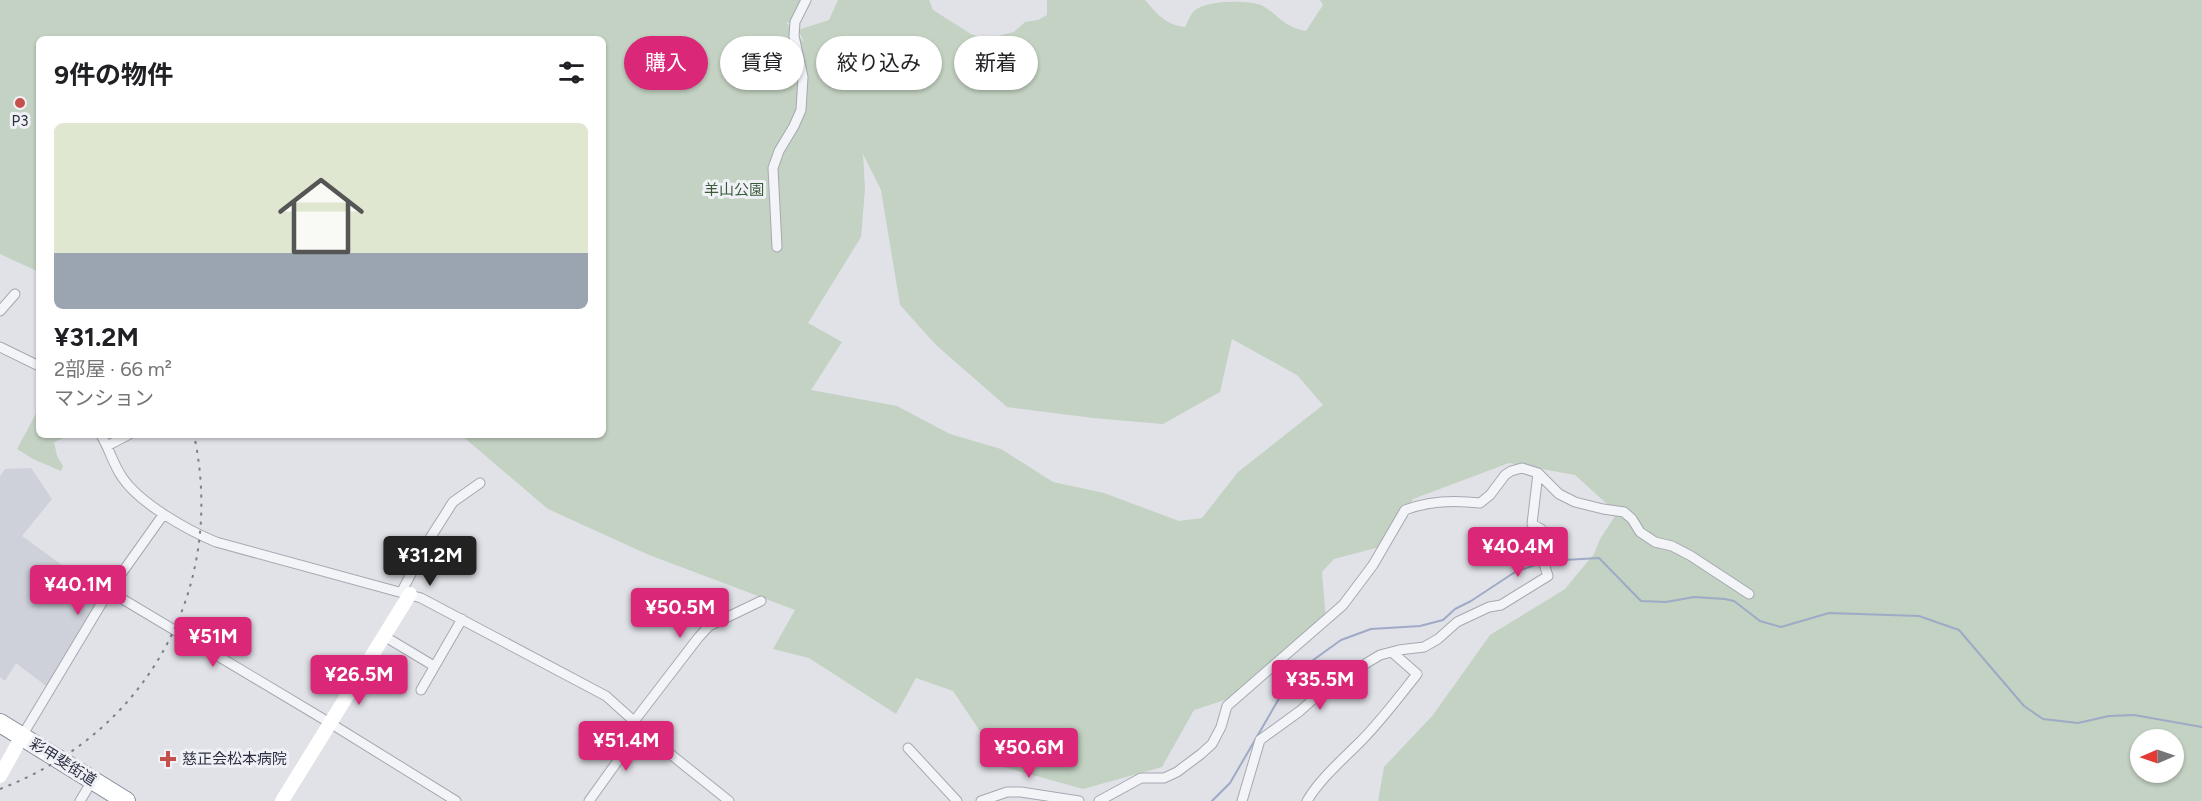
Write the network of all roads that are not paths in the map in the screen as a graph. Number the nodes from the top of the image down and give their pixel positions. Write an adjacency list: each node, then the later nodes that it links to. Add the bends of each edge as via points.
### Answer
1 (806, 0): 2 (street, via 795,22 794,36 804,77 801,110 773,168)
2 (777, 247)
3 (15, 294): 4 (street)
4 (0, 311)
5 (0, 347): 6 (street)
6 (36, 365)
7 (103, 438): 9 (street)
8 (122, 438): 9 (street)
9 (107, 446): 12 (street, via 127,484)
10 (1538, 473): 15 (street, via 1559,494 1575,502 1624,512 1640,532 1655,542 1691,556); 19 (street, via 1532,524 1541,529 1536,540 1548,576 1501,605 1457,622 1424,647); 38 (street, via 1522,468 1511,471 1480,503 1418,505 1405,510 1343,605 1227,706 1212,744 1177,772 1164,778 1141,778)
11 (480, 483): 14 (street, via 453,502 427,543)
12 (163, 515): 13 (street); 14 (street, via 216,542)
13 (110, 591): 23 (street); 25 (street)
14 (406, 593): 17 (street); 18 (street)
15 (1749, 594)
16 (761, 601): 24 (street, via 709,626)
17 (462, 619): 20 (street); 24 (street, via 606,696)
18 (384, 636): 20 (street); 23 (street)
19 (1393, 653): 39 (street, via 1380,655 1327,687 1260,740); 40 (street, via 1417,674)
20 (434, 666): 21 (street)
21 (421, 690)
22 (0, 723): 25 (highway, 彩甲斐街道)
23 (330, 723): 31 (street); 32 (street)
24 (638, 723): 33 (street); 34 (street)
25 (22, 736): 27 (street); 28 (highway, 彩甲斐街道)
26 (908, 748): 35 (street)
27 (0, 776)
28 (92, 781): 29 (street); 30 (highway, 彩甲斐街道)
29 (80, 801)
30 (126, 801)
31 (282, 801)
32 (456, 801)
33 (589, 801)
34 (729, 801)
35 (957, 801)
36 (981, 801): 37 (street, via 1007,792 1021,792)
37 (1079, 801)
38 (1100, 801)
39 (1242, 801)
40 (1306, 801)

